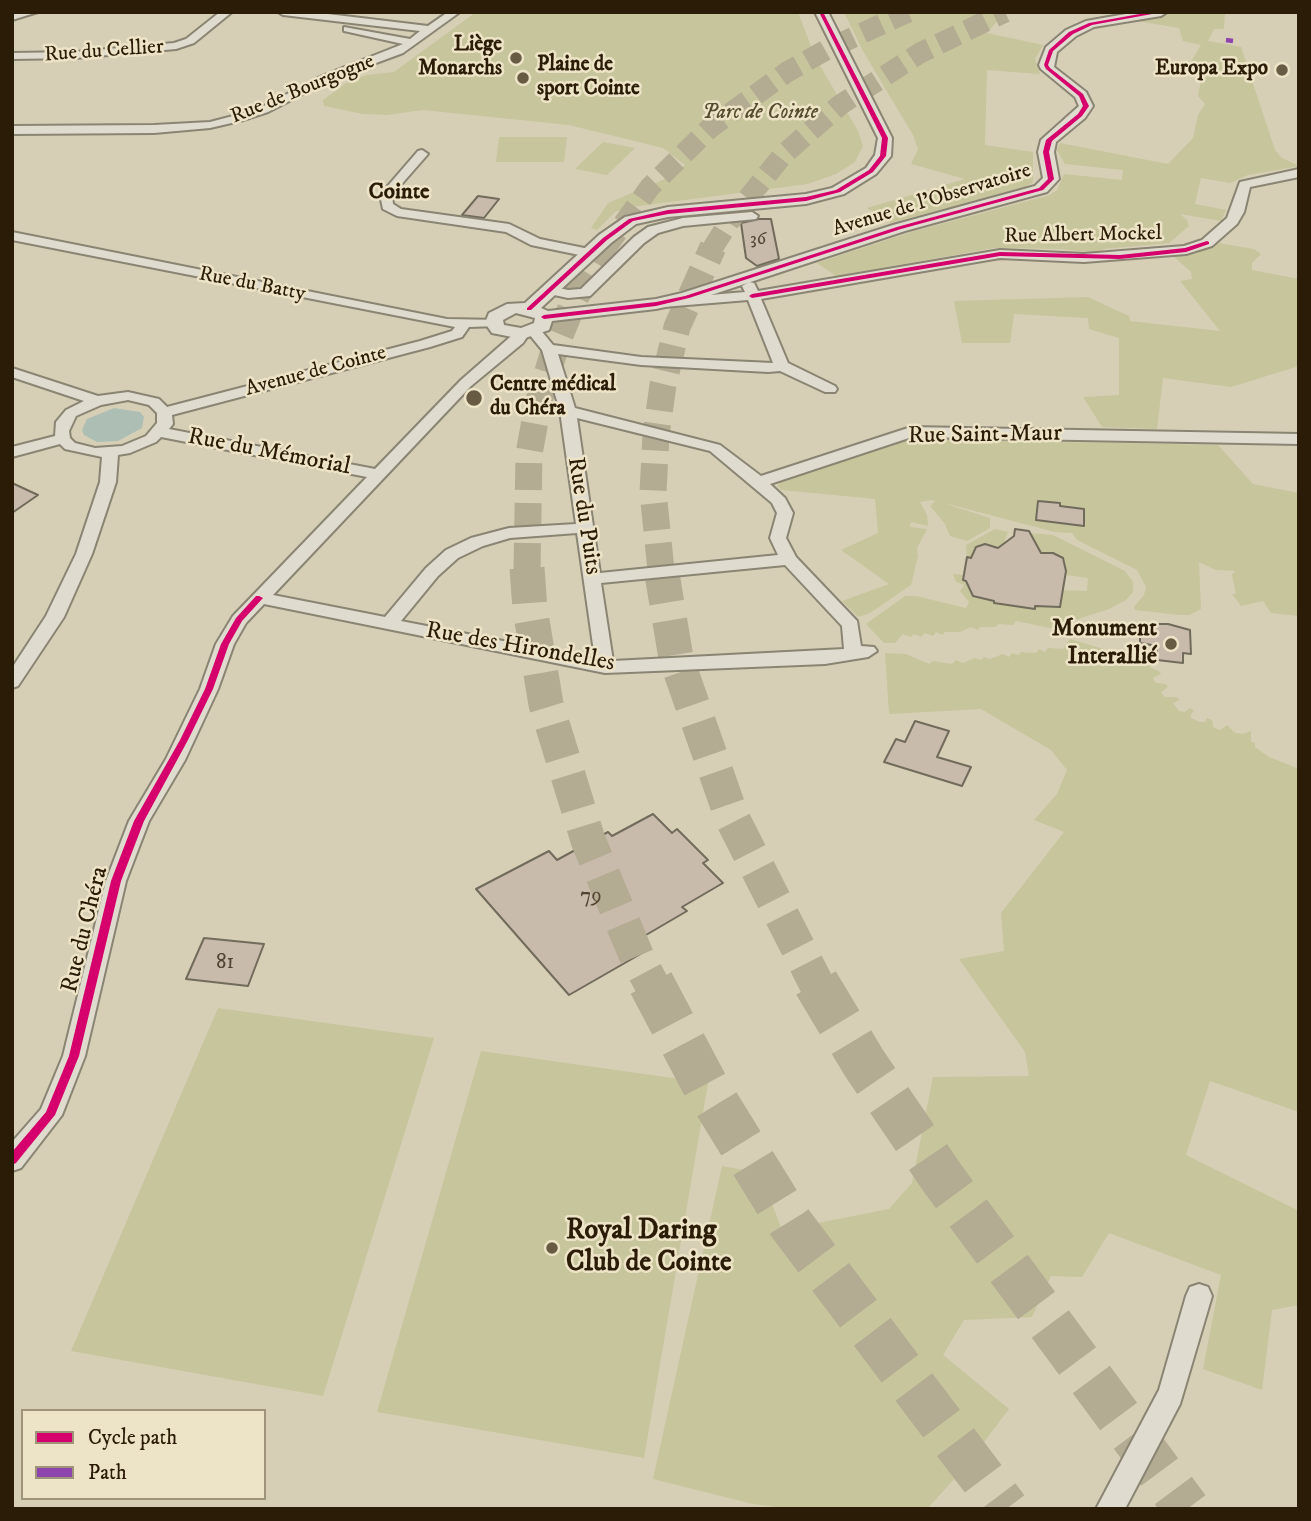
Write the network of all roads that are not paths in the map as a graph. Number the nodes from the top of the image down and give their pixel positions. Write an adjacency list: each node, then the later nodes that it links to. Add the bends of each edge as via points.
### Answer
1 (33, 12): 8 (street)
2 (227, 12): 11 (street, Rue du Cellier, via 190,41 176,46)
3 (283, 12): 7 (street)
4 (455, 12): 9 (street, Rue de Bourgogne)
5 (821, 12): 16 (street, via 885,138 879,163 863,178 816,197)
6 (1161, 12): 19 (street, Avenue de l'Observatoire, via 1091,24 1051,50 1048,69 1081,95 1086,106 1049,140 1046,152 1051,179 1041,189 899,228)
7 (301, 14): 9 (street); 10 (street, via 309,21)
8 (12, 17)
9 (428, 29): 10 (street, Rue de Bourgogne)
10 (410, 42): 12 (street, Rue de Bourgogne, via 392,55 326,78 264,110 210,125)
11 (12, 56)
12 (13, 129)
13 (422, 154): 18 (street, via 386,195 387,206 397,212 509,228 536,242)
14 (1299, 173): 21 (street, Rue Albert Mockel, via 1244,185 1238,212 1231,221 1206,243 1186,250 1084,258 1000,254)
15 (752, 216): 16 (street)
16 (679, 217): 18 (street, via 642,216 625,223); 20 (street, via 639,240 585,293)
17 (12, 236): 25 (street, Rue du Batty)
18 (589, 253): 20 (street)
19 (747, 278): 21 (street); 22 (street, Avenue de l'Observatoire)
20 (550, 290): 24 (street)
21 (752, 296): 22 (street, Rue Albert Mockel); 27 (street)
22 (656, 304): 24 (street, Avenue de l'Observatoire)
23 (494, 323): 24 (street, via 505,332); 24 (street, Avenue de l'Observatoire, via 506,310); 25 (street, Rue du Batty)
24 (532, 323): 26 (street, Rue du Puits); 38 (street, Rue du Chéra)
25 (463, 325): 31 (street, Avenue de Cointe, via 457,334 425,344)
26 (549, 349): 27 (street, via 641,361); 32 (street, Rue du Puits)
27 (782, 366): 29 (street)
28 (12, 372): 30 (street)
29 (830, 389)
30 (97, 401): 31 (street, via 142,398); 34 (street, via 71,413 61,431)
31 (164, 411): 33 (street)
32 (568, 411): 39 (street, via 715,448); 40 (street, Rue du Puits)
33 (160, 432): 37 (street, via 139,445); 38 (street, Rue du Mémorial)
34 (63, 439): 36 (street); 37 (street, via 82,451)
35 (1299, 439): 39 (street, Rue Saint-Maur, via 911,432)
36 (12, 452)
37 (110, 453): 47 (street, via 108,482 84,554 55,617)
38 (378, 474): 43 (street, Rue du Chéra)
39 (759, 482): 41 (street, via 785,513 778,538)
40 (585, 528): 42 (street, Rue du Puits); 44 (street, via 509,533 465,548 432,572)
41 (789, 559): 42 (street); 45 (street, via 851,625)
42 (593, 579): 46 (street, Rue du Puits)
43 (259, 598): 44 (street, Rue des Hirondelles); 48 (street, Rue du Chéra, via 225,644 180,750 139,821 116,881 74,1056 50,1115)
44 (388, 624): 46 (street, Rue des Hirondelles)
45 (861, 652): 46 (street, Rue des Hirondelles, via 825,658)
46 (605, 667)
47 (12, 682)
48 (12, 1160)
49 (1199, 1296): 50 (street, via 1171,1395)
50 (1111, 1509)

